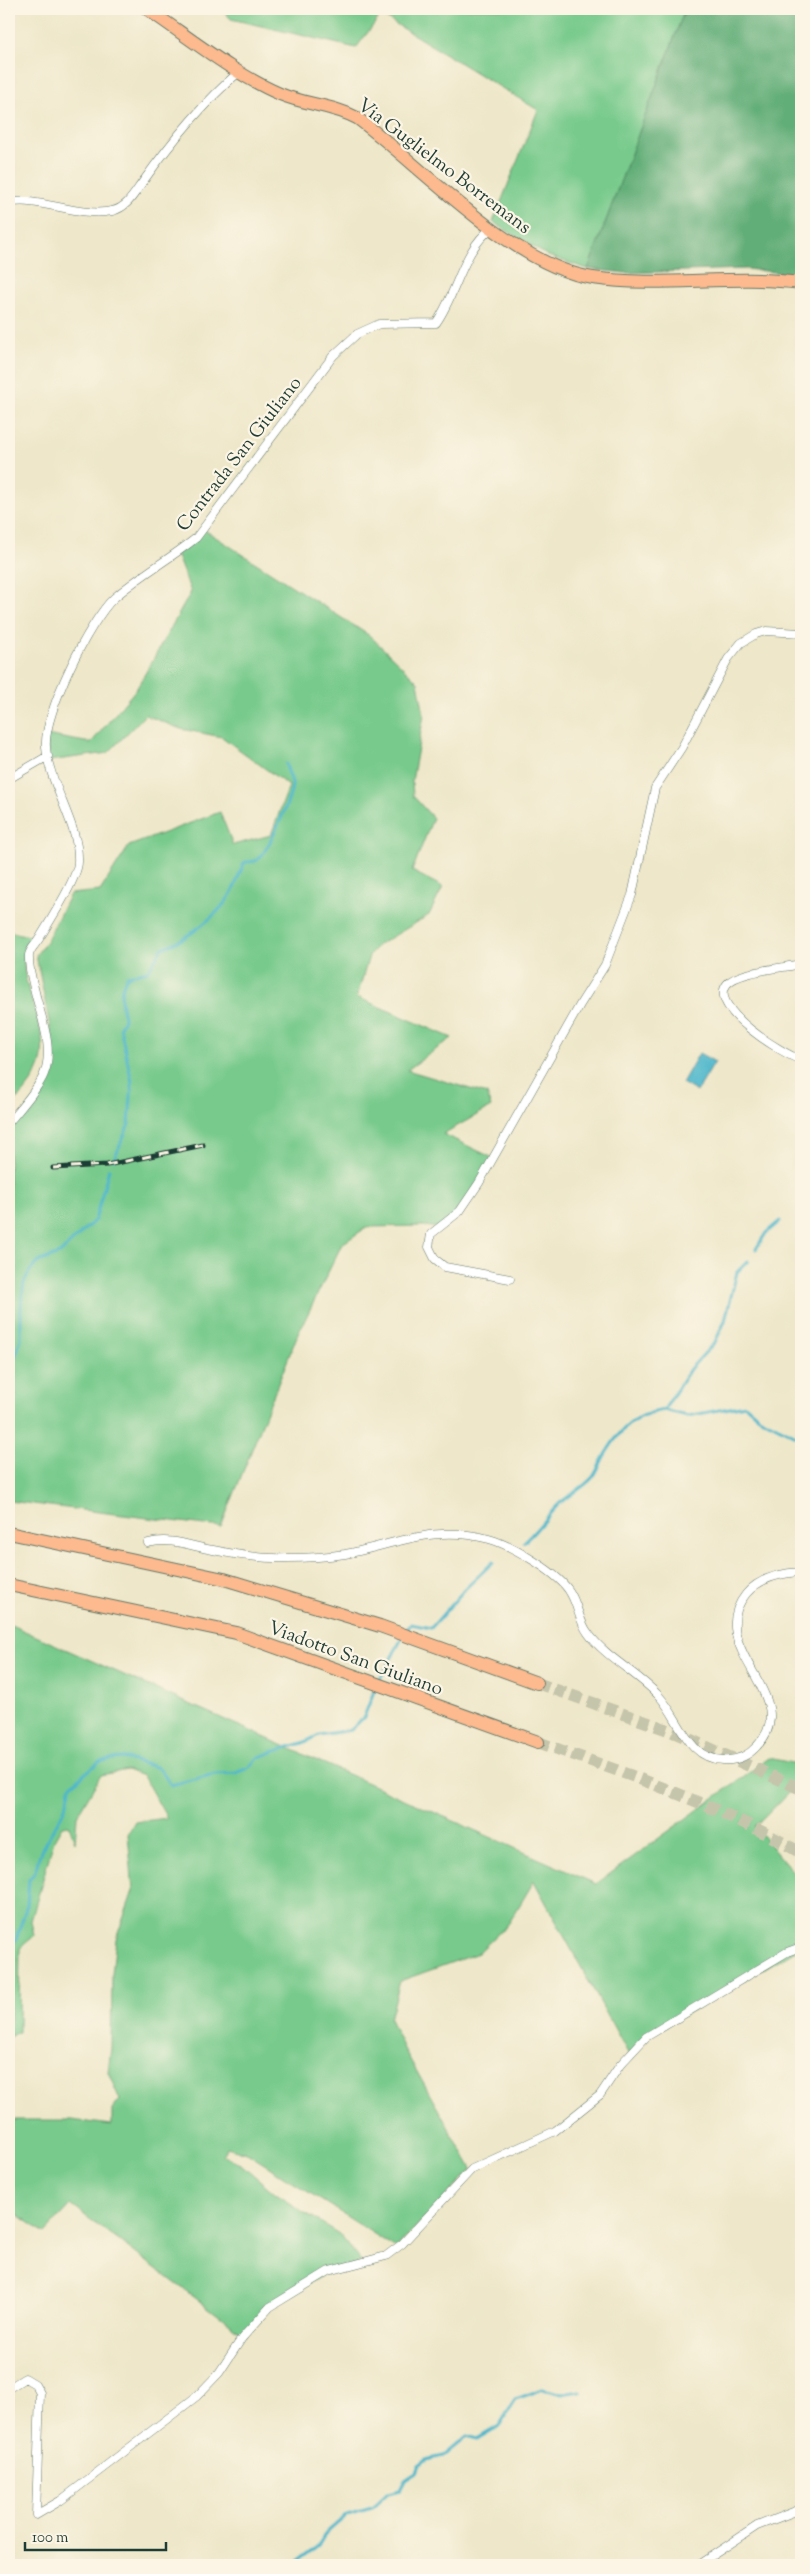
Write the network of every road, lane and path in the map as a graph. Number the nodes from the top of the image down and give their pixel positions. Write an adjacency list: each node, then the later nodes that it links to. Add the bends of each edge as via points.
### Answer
1 (147, 9): 2 (main road, Via Guglielmo Borremans)
2 (240, 71): 3 (street, via 213,95 166,149 127,204 113,211 90,212 63,210 21,200); 4 (main road, Via Guglielmo Borremans, via 282,95 335,108 357,118)
3 (9, 206)
4 (492, 228): 5 (main road, Via Guglielmo Borremans, via 560,268 592,277); 7 (street, Contrada San Giuliano, via 475,243 436,323 379,324 357,334 334,356 196,538 113,600 88,635 55,700 47,727)
5 (801, 283)
6 (801, 633): 12 (street, via 777,631 756,634 741,643 728,659 685,741 654,788 634,888 605,965 465,1204 456,1216 431,1234 428,1242 431,1254 445,1267)
7 (48, 756): 8 (street); 11 (street, via 56,790 76,838 78,864 67,890 29,953 46,1037 47,1058 44,1074)
8 (9, 776)
9 (801, 964): 10 (street, via 737,977 727,984 724,991 729,1008 758,1036)
10 (801, 1060)
11 (9, 1122)
12 (510, 1279)
13 (9, 1533): 17 (main road, Viadotto San Giuliano, via 224,1578 380,1626)
14 (148, 1543): 15 (street, via 166,1540 254,1557 285,1558 344,1554 430,1534 460,1533 492,1540 519,1552 567,1587 588,1633 660,1697 692,1746 704,1755 723,1760 738,1759 756,1748 767,1731 770,1717 764,1693 736,1638 734,1620 739,1604 749,1590 762,1581 781,1574)
15 (801, 1572)
16 (9, 1584): 18 (main road, Viadotto San Giuliano, via 236,1633)
17 (537, 1683)
18 (538, 1742)
19 (801, 1948): 20 (street, via 787,1952 646,2037 620,2065 600,2095 555,2131 472,2169 402,2244 386,2256 329,2272 270,2307 197,2396 36,2516 40,2393 35,2384 25,2378)
20 (9, 2388)
21 (801, 2508): 22 (street, via 757,2526)
22 (698, 2565)

